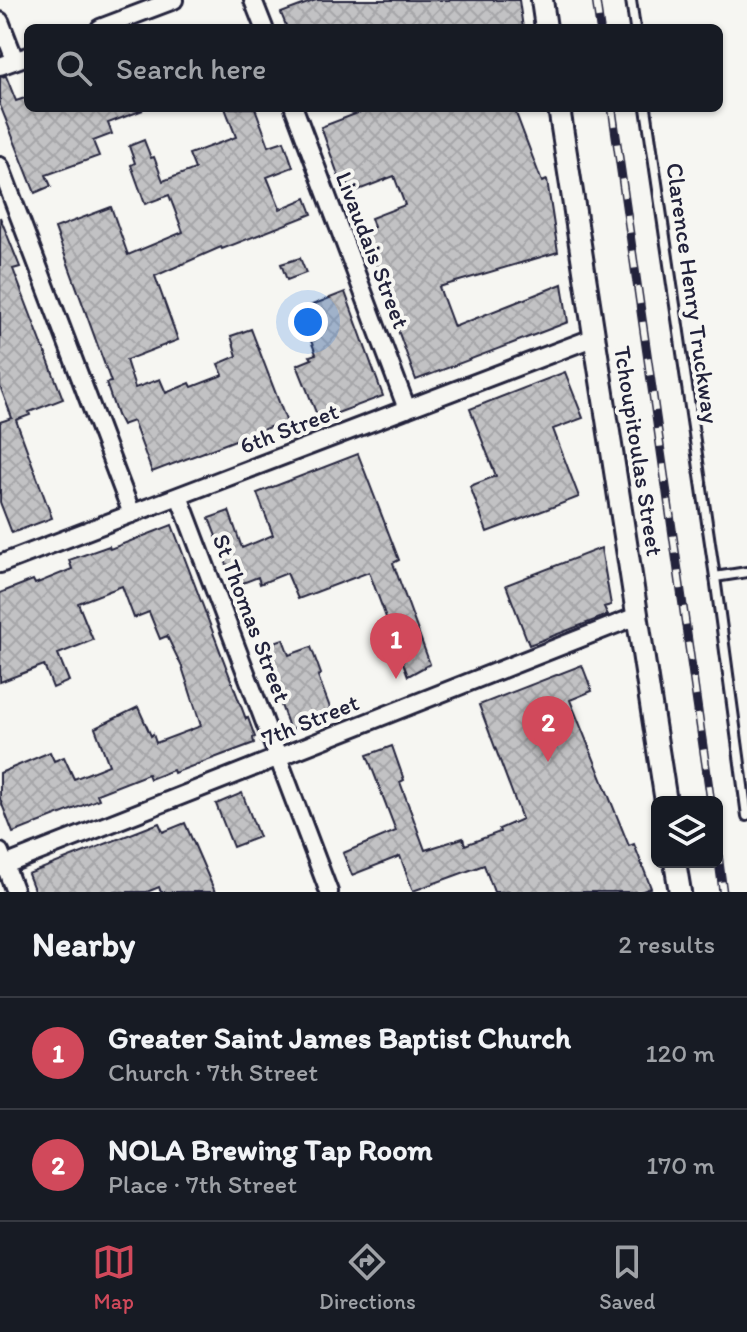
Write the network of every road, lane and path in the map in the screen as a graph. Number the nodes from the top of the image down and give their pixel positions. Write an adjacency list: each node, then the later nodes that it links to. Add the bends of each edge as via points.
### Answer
1 (174, 0): 6 (street)
2 (253, 0): 7 (street)
3 (542, 0): 8 (street)
4 (631, 0): 9 (lane)
5 (0, 21): 10 (street)
6 (111, 24)
7 (262, 24)
8 (545, 24)
9 (634, 24)
10 (14, 61)
11 (296, 112): 16 (street, Livaudais Street)
12 (560, 112): 15 (street, Tchoupitoulas Street)
13 (647, 112): 21 (lane, Clarence Henry Truckway)
14 (0, 166): 18 (street)
15 (595, 337): 16 (street, 6th Street); 22 (street, Tchoupitoulas Street)
16 (407, 409): 17 (street, 6th Street)
17 (179, 496): 18 (street, 6th Street); 23 (street, St Thomas Street)
18 (132, 514): 19 (street, 6th Street)
19 (0, 564)
20 (747, 572): 21 (lane)
21 (715, 577): 25 (lane, Clarence Henry Truckway)
22 (637, 616): 23 (street, 7th Street); 24 (street, Tchoupitoulas Street)
23 (280, 758): 26 (street, 7th Street); 29 (street, St Thomas Street)
24 (665, 796)
25 (747, 816)
26 (2, 862): 28 (street)
27 (676, 868): 30 (street)
28 (15, 892)
29 (329, 892)
30 (680, 892)

